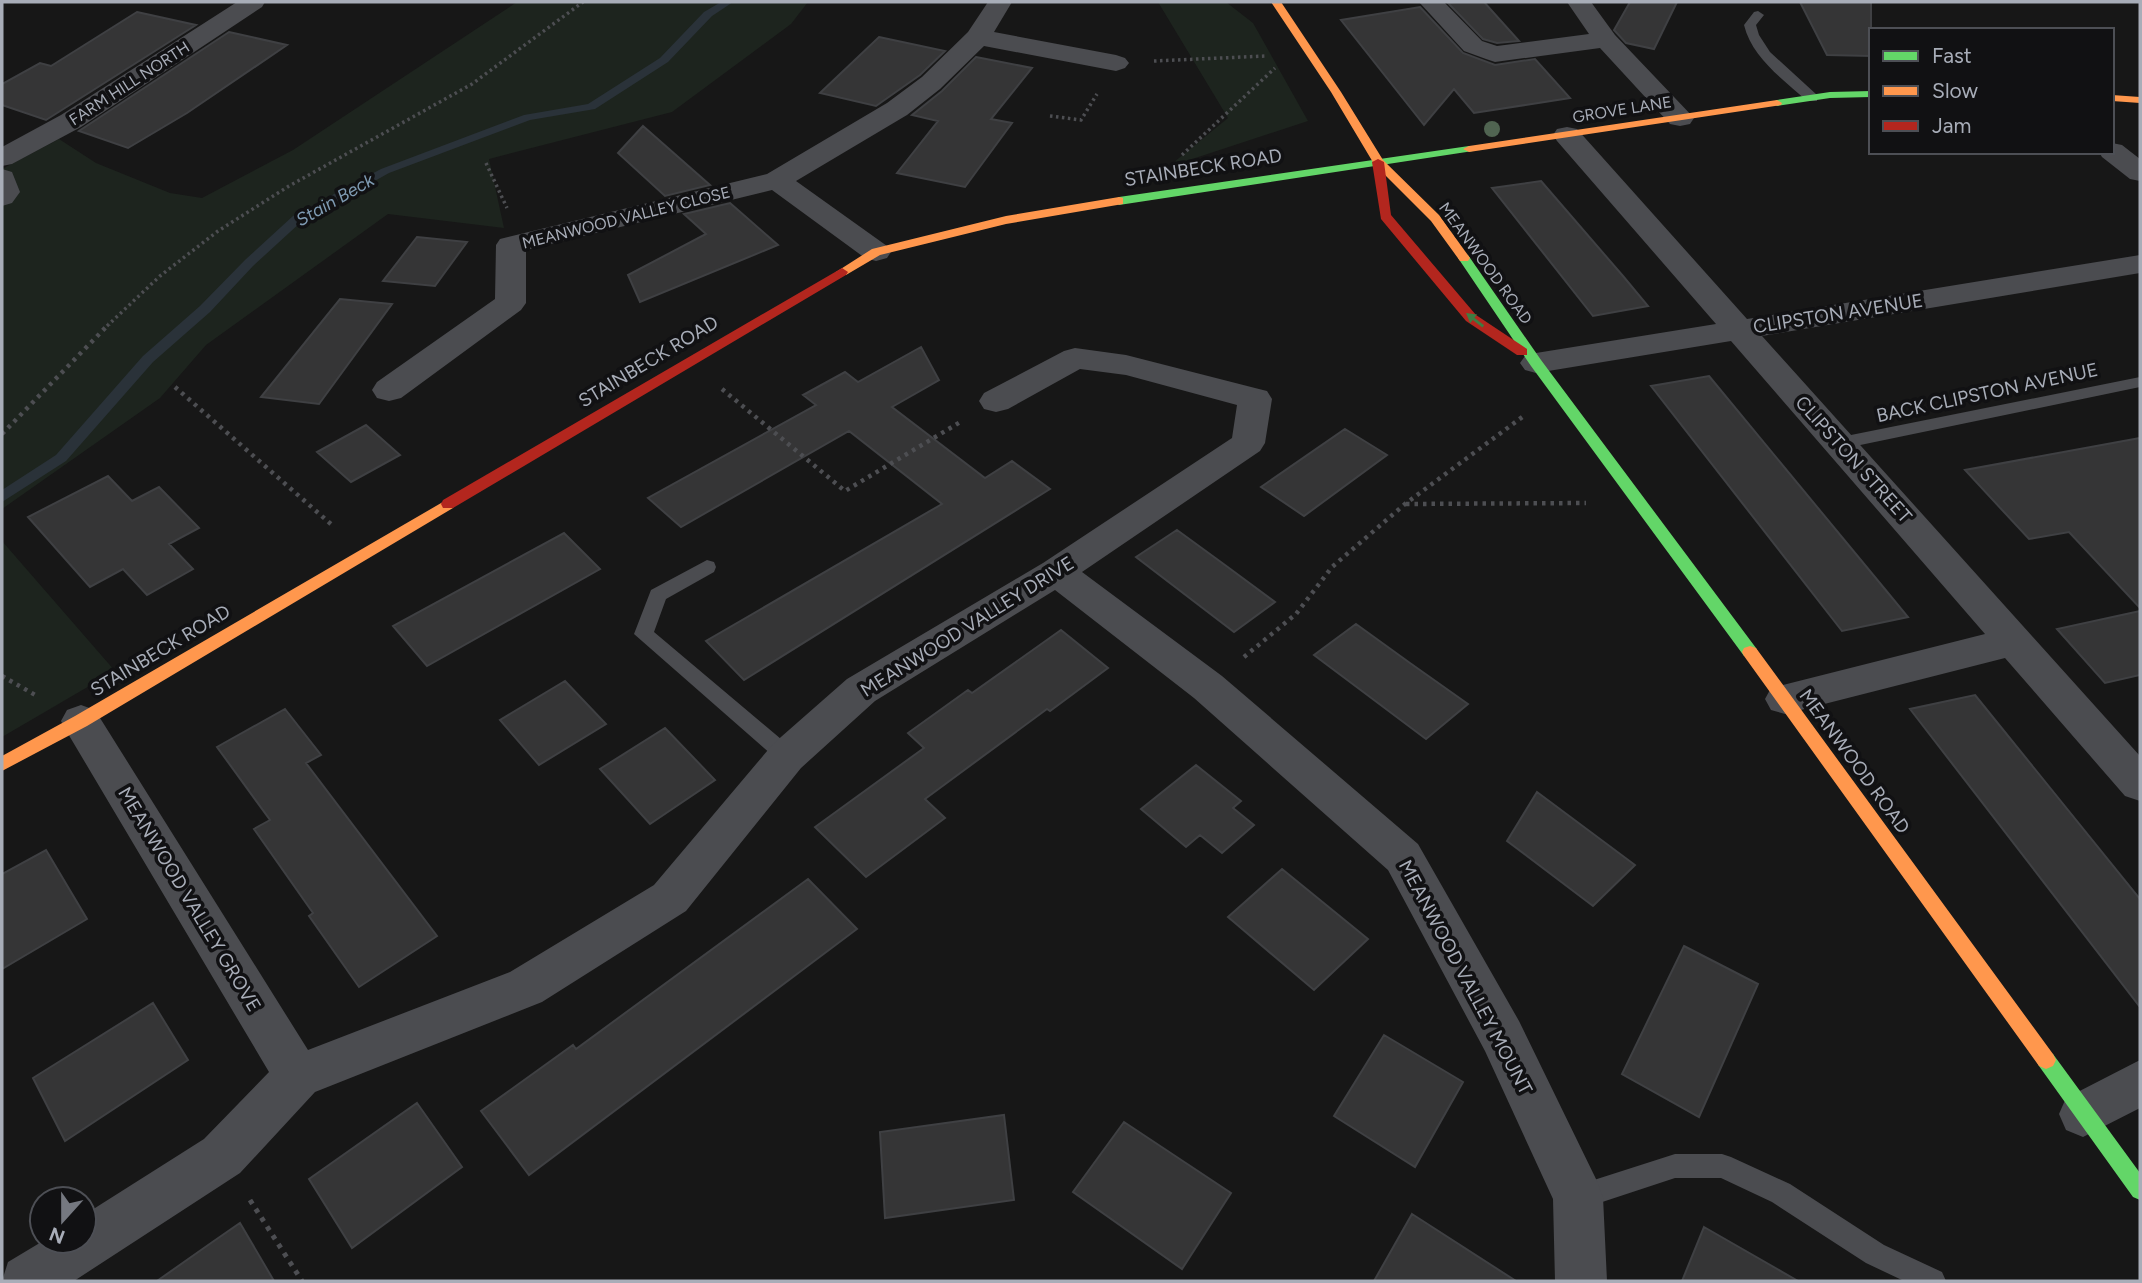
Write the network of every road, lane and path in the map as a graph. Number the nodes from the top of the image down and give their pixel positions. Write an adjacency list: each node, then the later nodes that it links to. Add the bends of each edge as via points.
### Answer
1 (253, 2): 22 (street, FARM HILL NORTH, via 71,121)
2 (583, 2): 40 (path, via 470,85 353,149 185,256 130,304)
3 (1000, 2): 8 (street, MEANWOOD VALLEY CLOSE)
4 (1276, 2): 23 (main road, MEANWOOD ROAD)
5 (1431, 2): 9 (street, via 1473,46 1495,54)
6 (1579, 2): 9 (street)
7 (1758, 15): 14 (lane, via 1750,25 1751,35)
8 (978, 37): 11 (street); 27 (street, MEANWOOD VALLEY CLOSE, via 897,109)
9 (1606, 40): 18 (street)
10 (1268, 55): 11 (path)
11 (1116, 63): 17 (path, via 1081,120)
12 (1276, 67): 21 (path)
13 (1869, 94): 14 (main road, GROVE LANE)
14 (1812, 98): 18 (main road, GROVE LANE)
15 (2114, 98): 16 (main road)
16 (2140, 100)
17 (1050, 116)
18 (1680, 118): 19 (main road, GROVE LANE)
19 (1567, 135): 23 (main road, GROVE LANE); 32 (street, CLIPSTON STREET)
20 (2114, 153): 25 (street)
21 (1181, 155)
22 (2, 158)
23 (1378, 162): 30 (main road, STAINBECK ROAD, via 1006,220); 34 (main road, MEANWOOD ROAD, via 1435,218); 34 (main road, MEANWOOD ROAD, one-way to 23, via 1471,318 1385,216)
24 (486, 163): 29 (path, via 515,226)
25 (2140, 173)
26 (2, 178): 28 (street, via 6,192)
27 (777, 180): 29 (street, MEANWOOD VALLEY CLOSE); 30 (street)
28 (2, 197)
29 (512, 245): 37 (street, MEANWOOD VALLEY CLOSE, via 510,303)
30 (877, 252): 33 (main road, STAINBECK ROAD)
31 (2140, 264): 32 (street, CLIPSTON AVENUE)
32 (1737, 330): 34 (street, CLIPSTON AVENUE); 41 (street, CLIPSTON STREET)
33 (689, 361): 39 (path, via 845,491); 44 (main road, STAINBECK ROAD)
34 (1534, 361): 38 (main road, MEANWOOD ROAD)
35 (2140, 382): 41 (lane, BACK CLIPSTON AVENUE)
36 (175, 387): 44 (path)
37 (389, 390)
38 (1557, 392): 42 (main road, MEANWOOD ROAD); 43 (path)
39 (996, 401): 46 (street, MEANWOOD VALLEY DRIVE, via 1075,358 1126,365 1255,399 1248,443)
40 (2, 434)
41 (1842, 443): 47 (street, CLIPSTON STREET)
42 (1639, 503): 43 (path); 49 (main road, MEANWOOD ROAD)
43 (1405, 504): 48 (path, via 1332,566 1296,614)
44 (364, 554): 50 (main road, STAINBECK ROAD)
45 (707, 567): 51 (lane, via 658,595 644,634)
46 (1056, 572): 48 (street, MEANWOOD VALLEY MOUNT); 51 (street, MEANWOOD VALLEY DRIVE, via 860,690)
47 (2013, 641): 49 (street); 53 (street, CLIPSTON STREET)
48 (1208, 687): 59 (street, MEANWOOD VALLEY MOUNT, via 1403,856 1502,1036)
49 (1785, 699): 56 (main road, MEANWOOD ROAD)
50 (81, 721): 52 (main road, STAINBECK ROAD); 54 (street, MEANWOOD VALLEY GROVE)
51 (787, 756): 54 (street, MEANWOOD VALLEY DRIVE, via 670,898 526,987)
52 (2, 764)
53 (2140, 784)
54 (298, 1076): 57 (street)
55 (2140, 1083): 56 (street)
56 (2083, 1114): 58 (main road, MEANWOOD ROAD)
57 (222, 1156): 60 (street); 61 (path)
58 (2140, 1190)
59 (1578, 1197): 62 (street, MEANWOOD VALLEY MOUNT); 63 (lane, via 1675,1166 1722,1166 1781,1193 1875,1254)
60 (27, 1281)
61 (302, 1281)
62 (1581, 1281)
63 (1933, 1281)

